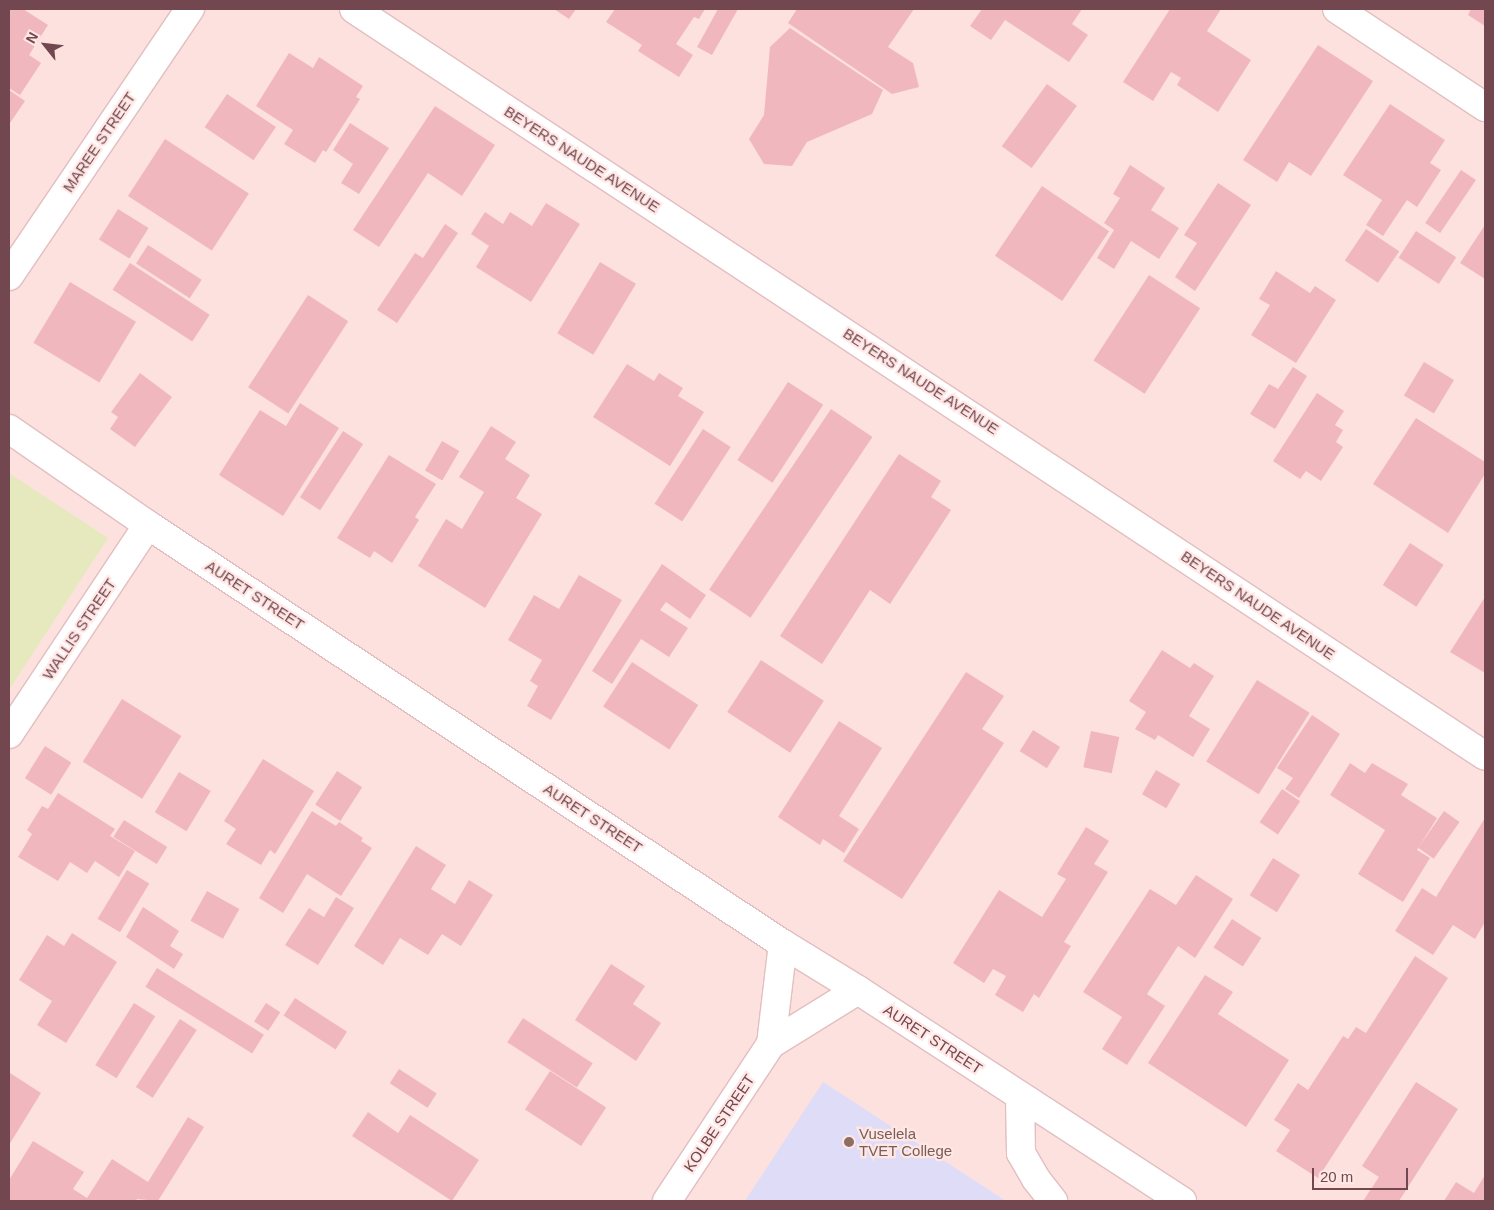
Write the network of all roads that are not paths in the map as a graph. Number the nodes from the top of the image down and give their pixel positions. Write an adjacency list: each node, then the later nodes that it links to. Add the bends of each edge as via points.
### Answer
1 (190, 9): 5 (street, MAREE STREET)
2 (354, 9): 9 (street, BEYERS NAUDE AVENUE)
3 (1337, 9): 4 (street)
4 (1485, 108)
5 (9, 276)
6 (9, 429): 7 (street, AURET STREET)
7 (148, 524): 8 (street, WALLIS STREET); 10 (street, AURET STREET)
8 (9, 734)
9 (1485, 756)
10 (783, 944): 11 (street, AURET STREET); 12 (street, KOLBE STREET)
11 (858, 990): 12 (street, KOLBE STREET); 13 (street, AURET STREET)
12 (771, 1044): 14 (street, KOLBE STREET)
13 (1020, 1096): 15 (street, via 1021,1153); 16 (street, AURET STREET)
14 (667, 1201)
15 (1053, 1201)
16 (1182, 1201)

